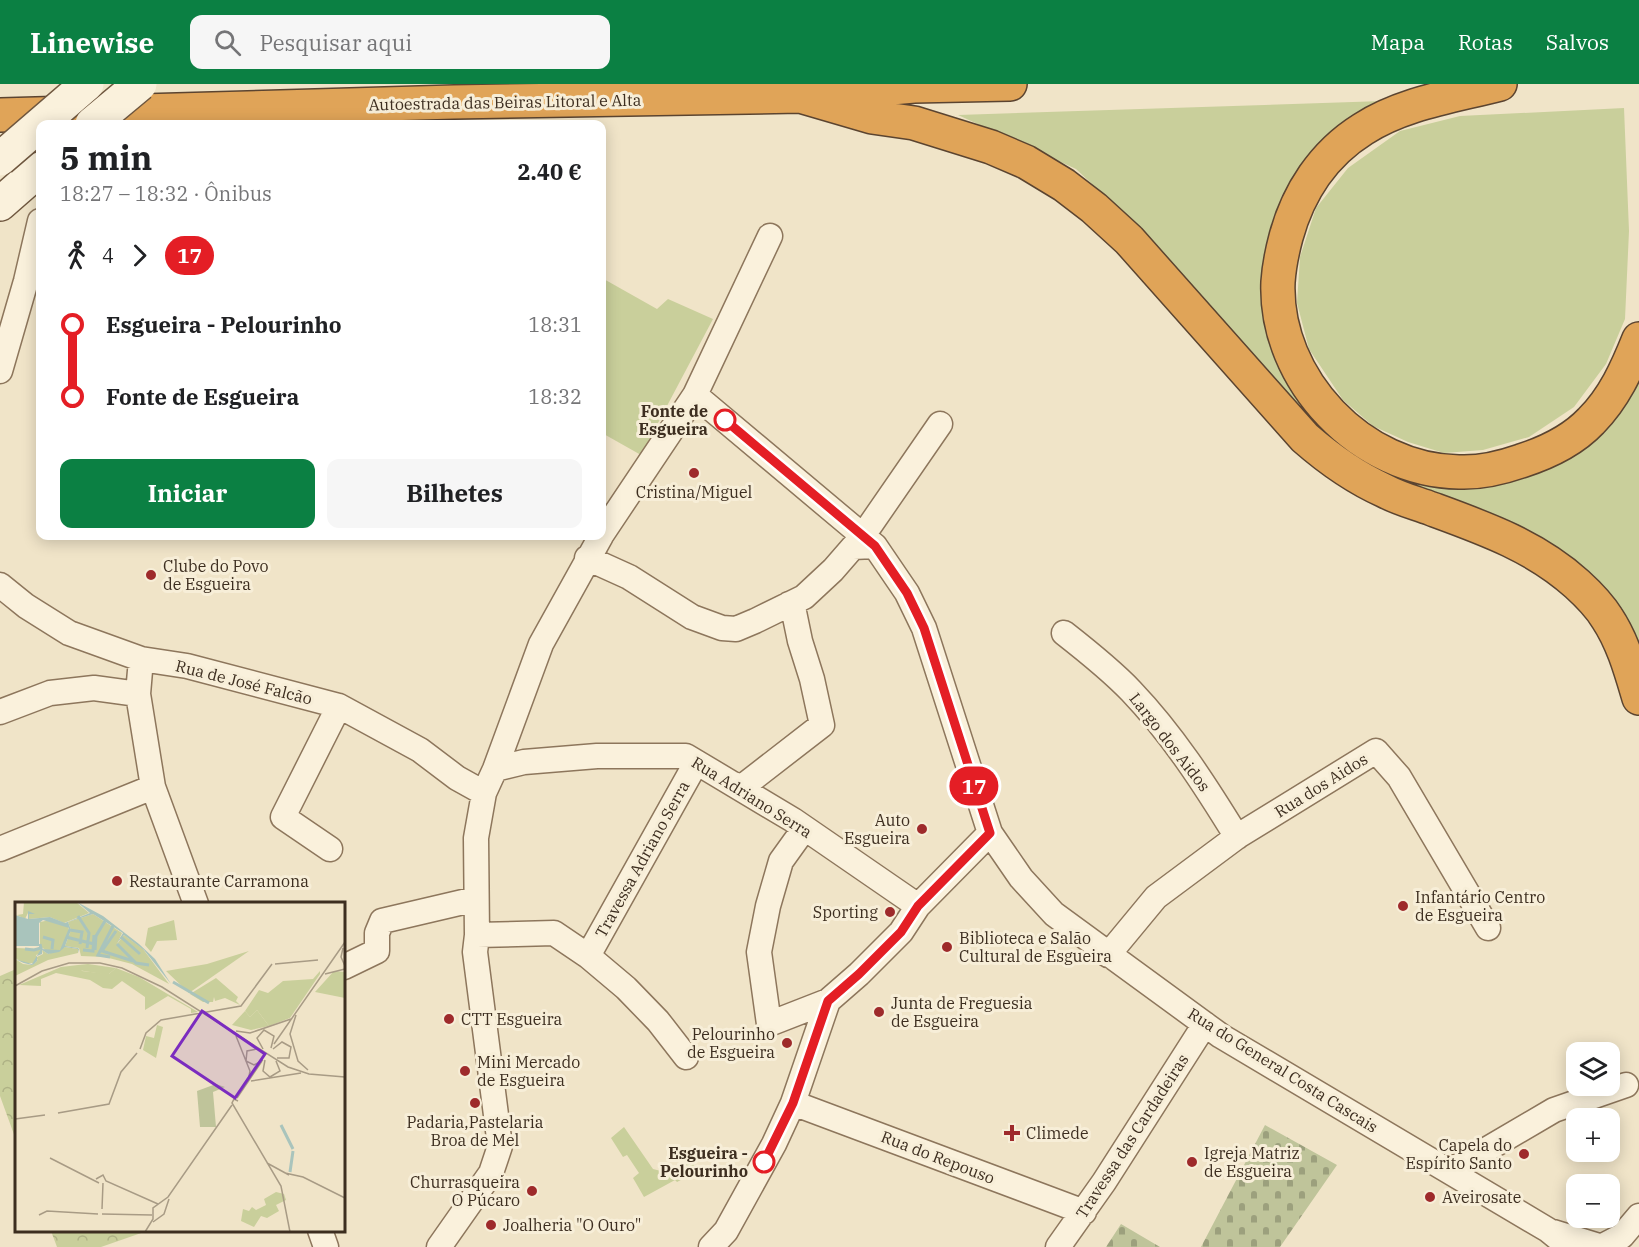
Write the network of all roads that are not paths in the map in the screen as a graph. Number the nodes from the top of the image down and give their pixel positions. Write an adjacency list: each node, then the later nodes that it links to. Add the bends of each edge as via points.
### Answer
1 (87, 84): 7 (main road, bridge)
2 (140, 84): 8 (main road, bridge)
3 (1010, 84): 5 (highway, Autoestrada das Beiras Litoral e Alta, via 915,86)
4 (1500, 84): 15 (highway, via 1389,115 1341,145 1306,187 1293,213 1278,283 1282,321 1298,366 1323,406 1342,426 1376,450 1430,470 1485,471 1533,458 1590,422 1626,371)
5 (800, 96): 6 (highway, Autoestrada das Beiras Litoral e Alta); 28 (highway, via 872,117 932,128 991,147 1026,162 1078,195 1158,271 1320,451 1385,492 1518,543 1569,576 1607,617 1625,654)
6 (0, 115)
7 (43, 120)
8 (97, 120)
9 (36, 126): 10 (main road, bridge)
10 (5, 151)
11 (36, 172): 12 (main road)
12 (0, 204)
13 (770, 236): 17 (street)
14 (36, 239): 16 (street)
15 (1639, 339)
16 (0, 371)
17 (695, 395): 19 (street); 21 (street, Rua do General Costa Cascais)
18 (940, 424): 21 (street)
19 (606, 528)
20 (598, 540): 22 (street)
21 (868, 541): 24 (street, via 853,547 804,597); 37 (street, Rua do General Costa Cascais, via 907,593 924,628)
22 (587, 558): 24 (street, via 629,577 692,617 722,628 736,629); 32 (street, via 541,644)
23 (0, 585): 26 (street, Rua de José Falcão, via 69,633)
24 (789, 604): 33 (street, via 822,725 742,787)
25 (1064, 633): 38 (street, Largo dos Aidos, via 1130,690 1164,729)
26 (141, 659): 27 (street); 29 (street, Rua de José Falcão, via 187,666)
27 (138, 694): 30 (street, via 94,688 50,693); 34 (street)
28 (1639, 698)
29 (339, 706): 35 (street, Rua de José Falcão, via 420,750); 40 (street, via 283,816)
30 (0, 712)
31 (696, 763): 32 (street, Rua Adriano Serra, via 686,756 597,756 524,762); 33 (street, Rua Adriano Serra); 47 (street, Travessa Adriano Serra)
32 (495, 770): 35 (street)
33 (733, 784): 36 (street, Rua Adriano Serra)
34 (153, 787): 39 (street); 42 (street)
35 (484, 793): 41 (street, via 476,838)
36 (804, 829): 43 (street, Rua Adriano Serra); 49 (street, via 781,861 765,917 759,952 769,1024)
37 (990, 833): 43 (street); 46 (street, Rua do General Costa Cascais, via 1021,878 1054,914)
38 (1237, 837): 44 (street, Rua dos Aidos, via 1376,751 1399,777); 46 (street, Rua dos Aidos, via 1156,897)
39 (0, 849)
40 (330, 849)
41 (476, 899): 45 (street); 48 (street, via 382,921 376,933 377,951)
42 (196, 902)
43 (918, 906): 49 (street, via 901,932)
44 (1488, 928)
45 (477, 936): 47 (street, via 554,933); 60 (street, via 475,952 500,1146 491,1173)
46 (1108, 955): 50 (street, Rua do General Costa Cascais)
47 (588, 956): 51 (street, via 658,1021)
48 (345, 967)
49 (828, 1001): 53 (street)
50 (1205, 1024): 54 (street, Rua do General Costa Cascais); 55 (street, Travessa das Cardadeiras)
51 (686, 1058)
52 (1626, 1085): 54 (street, via 1554,1110)
53 (793, 1103): 55 (street, Rua do Repouso); 61 (street, via 726,1231)
54 (1450, 1171): 57 (street, Rua do General Costa Cascais)
55 (1084, 1212): 62 (street, Travessa das Cardadeiras)
56 (1639, 1216): 64 (street, Rua do General Costa Cascais, via 1622,1236)
57 (1548, 1230): 63 (street, Rua do General Costa Cascais); 64 (street, Rua do General Costa Cascais)
58 (321, 1232): 59 (street)
59 (326, 1247)
60 (439, 1247)
61 (711, 1247)
62 (1058, 1247)
63 (1569, 1247)
64 (1601, 1247)

